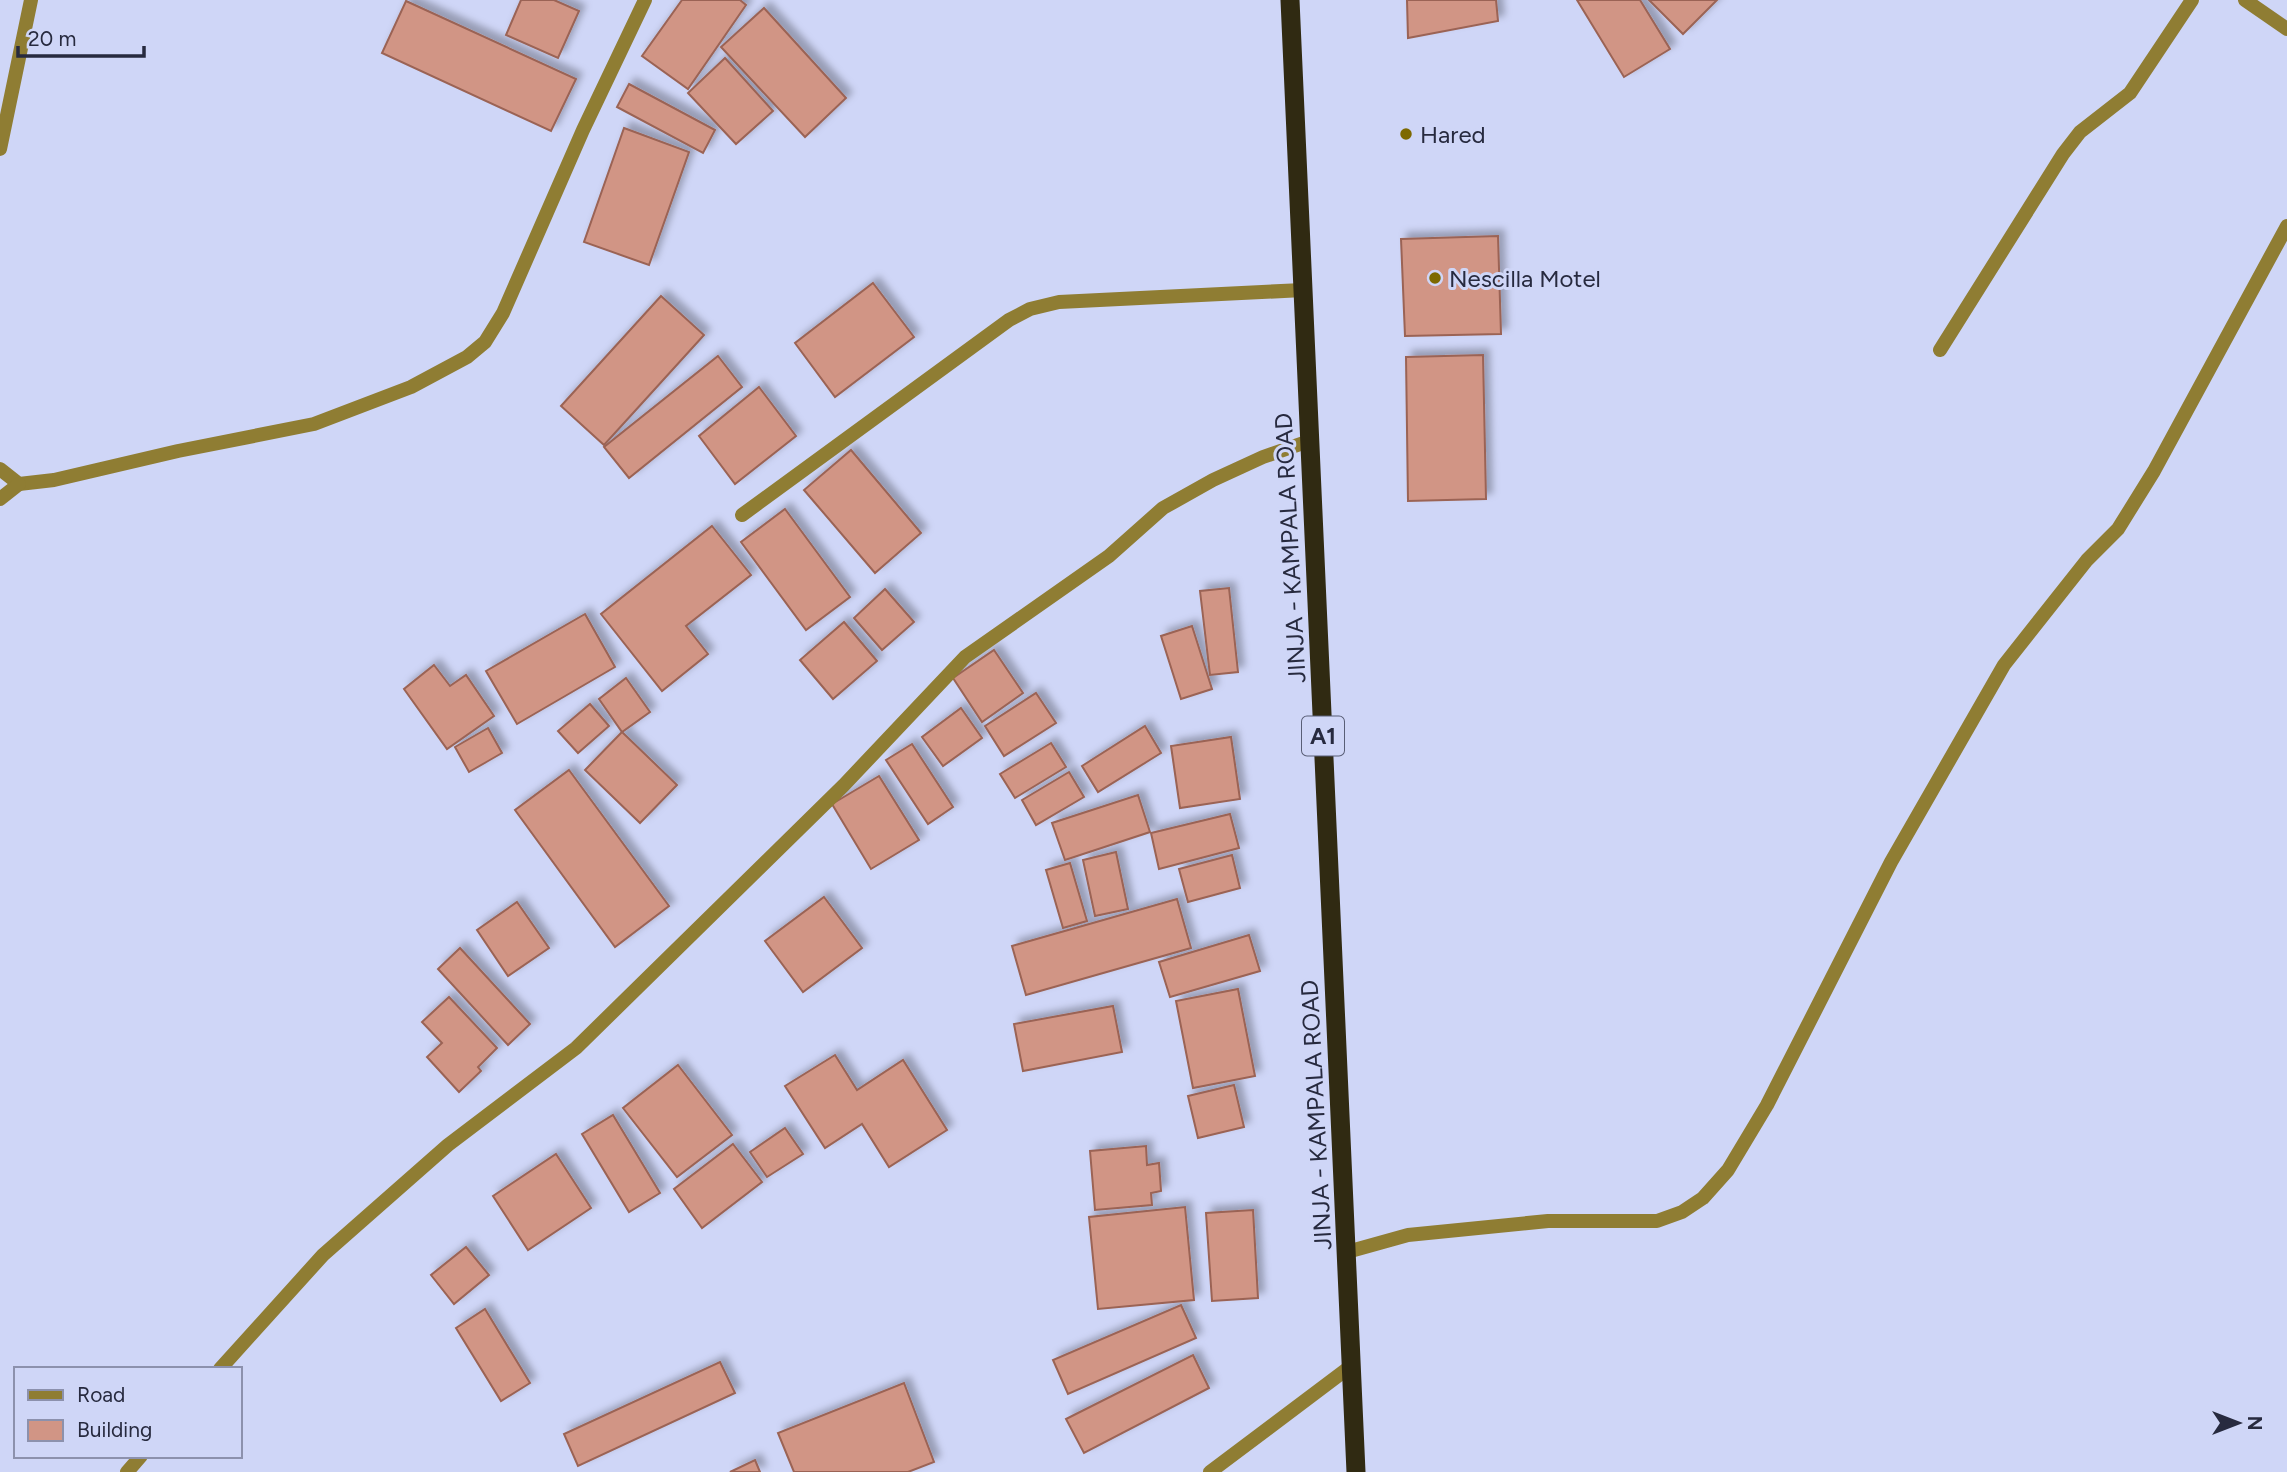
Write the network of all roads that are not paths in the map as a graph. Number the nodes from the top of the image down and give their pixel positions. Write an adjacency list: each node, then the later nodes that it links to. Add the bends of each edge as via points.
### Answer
1 (31, 0): 7 (street)
2 (645, 0): 13 (street, via 503,313 485,342 467,357 411,387 314,425)
3 (1290, 0): 9 (highway, JINJA - KAMPALA ROAD / A1)
4 (2192, 0): 10 (street, via 2130,93 2080,132 2063,154)
5 (2245, 0): 6 (street)
6 (2287, 29)
7 (0, 149)
8 (2287, 226): 16 (street, via 2118,529 2087,560 2004,665 1891,862 1767,1105 1728,1170 1703,1198 1657,1221 1535,1222 1408,1236)
9 (1303, 290): 11 (highway, JINJA - KAMPALA ROAD / A1); 15 (street, via 1059,302 1030,309)
10 (1940, 350)
11 (1309, 440): 16 (highway, JINJA - KAMPALA ROAD / A1); 18 (street, via 1213,480 1163,508 1109,556 965,657 844,785 576,1048 448,1145 323,1255)
12 (0, 469): 13 (street)
13 (19, 484): 14 (street)
14 (0, 499)
15 (742, 515)
16 (1347, 1252): 17 (highway, JINJA - KAMPALA ROAD / A1)
17 (1352, 1366): 21 (street); 22 (highway, JINJA - KAMPALA ROAD / A1)
18 (222, 1367)
19 (139, 1458): 20 (street)
20 (127, 1472)
21 (1210, 1472)
22 (1356, 1472)

